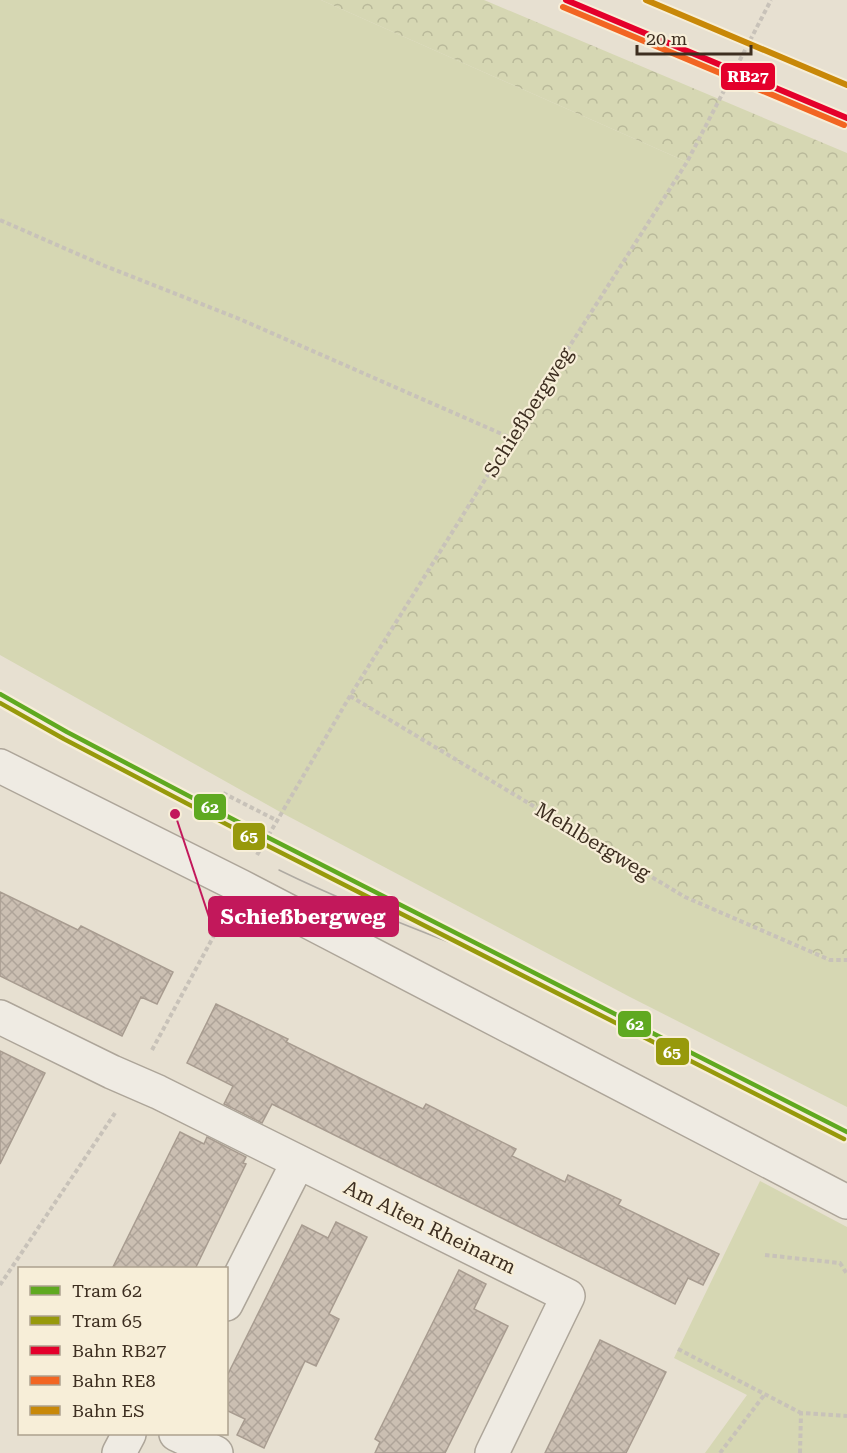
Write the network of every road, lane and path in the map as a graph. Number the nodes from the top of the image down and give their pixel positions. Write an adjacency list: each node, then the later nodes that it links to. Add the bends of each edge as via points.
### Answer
1 (771, 0): 3 (path, Schießbergweg, via 687,162)
2 (0, 220): 3 (path)
3 (511, 438): 4 (path, Schießbergweg)
4 (350, 696): 6 (path, Schießbergweg, via 276,820); 7 (path, Mehlbergweg, via 685,897 830,960)
5 (0, 766): 10 (street, via 240,886)
6 (223, 793)
7 (847, 960)
8 (0, 1017): 9 (street, Am Alten Rheinarm)
9 (298, 1162): 13 (street); 22 (street, Am Alten Rheinarm, via 568,1296)
10 (847, 1202)
11 (765, 1255): 12 (path, via 840,1263)
12 (847, 1274)
13 (228, 1300)
14 (678, 1349): 15 (path)
15 (765, 1394): 16 (path); 23 (path)
16 (801, 1413): 17 (path); 24 (path)
17 (847, 1416)
18 (128, 1435): 20 (street)
19 (178, 1435): 21 (street)
20 (119, 1453)
21 (216, 1453)
22 (492, 1453)
23 (720, 1453)
24 (800, 1453)

